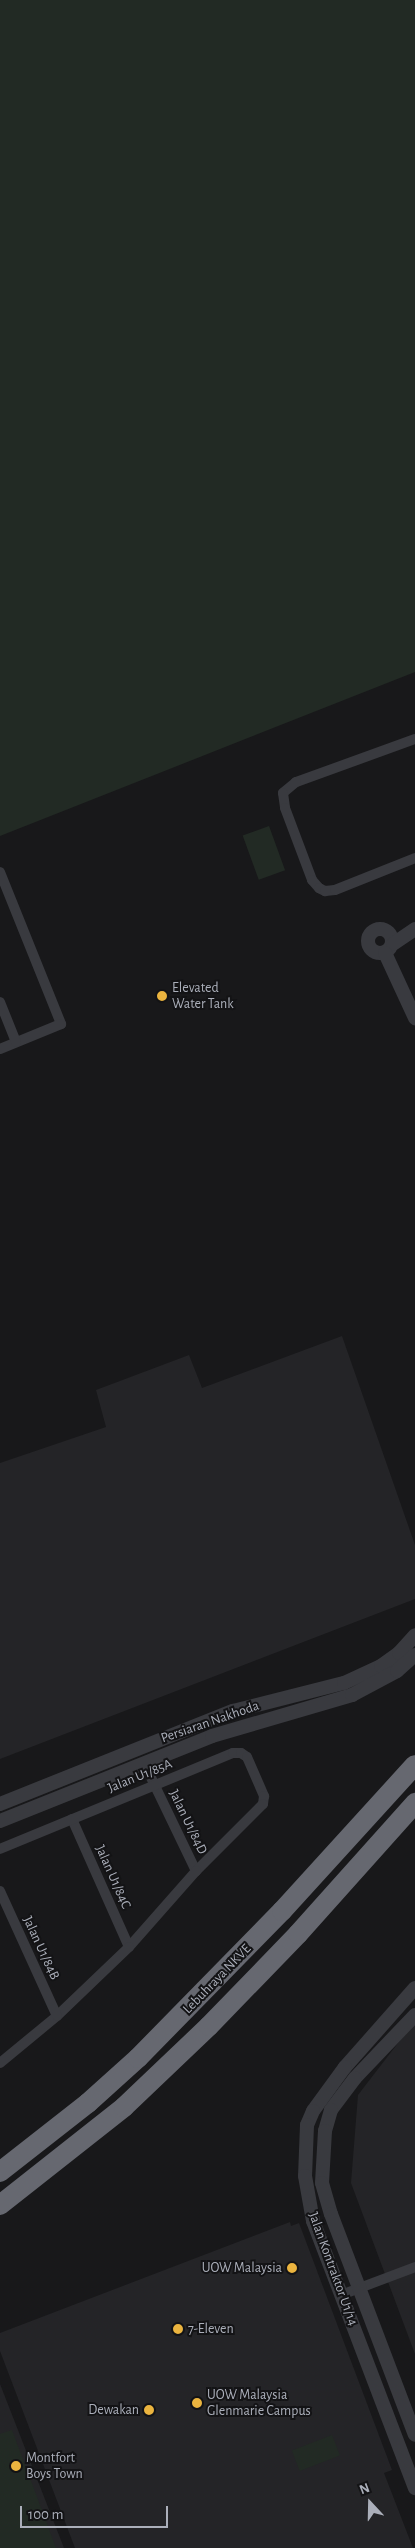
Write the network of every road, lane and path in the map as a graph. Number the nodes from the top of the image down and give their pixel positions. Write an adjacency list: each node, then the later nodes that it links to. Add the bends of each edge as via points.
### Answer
1 (415, 739): 2 (street, via 296,782 283,793 285,808 308,870 319,888 325,891 335,890)
2 (415, 858)
3 (0, 872): 4 (street)
4 (3, 891): 10 (street, via 61,1024)
5 (413, 930): 6 (street); 7 (street)
6 (388, 931): 7 (street, via 392,937); 7 (street, via 376,929 368,938 371,949 378,953)
7 (389, 948): 9 (street)
8 (0, 1002): 10 (street)
9 (415, 1018)
10 (16, 1042): 11 (street)
11 (0, 1049)
12 (415, 1635): 18 (street, Persiaran Nakhoda, via 381,1666 344,1683 233,1711)
13 (415, 1656): 14 (street, Persiaran Nakhoda, via 397,1672 352,1695 212,1736)
14 (144, 1763): 16 (street, Jalan U1/84D); 20 (street, Persiaran Nakhoda)
15 (415, 1765): 29 (highway, Lebuhraya NKVE, via 282,1911 138,2058 81,2109)
16 (155, 1785): 19 (street, Jalan U1/85A); 22 (street, Jalan U1/84D); 22 (street, Jalan U1/85A, via 233,1753 241,1753 247,1758 264,1800)
17 (415, 1803): 30 (highway, Lebuhraya NKVE, via 298,1934 209,2026 124,2107)
18 (0, 1804)
19 (72, 1819): 21 (street, Jalan U1/85A); 24 (street, Jalan U1/84C)
20 (0, 1821)
21 (0, 1849)
22 (196, 1870): 24 (street)
23 (0, 1891): 27 (street, Jalan U1/84B)
24 (129, 1947): 27 (street)
25 (415, 1988): 33 (street, Jalan Kontraktor U1/14, via 345,2067 313,2111 307,2125 305,2176 309,2202)
26 (415, 2014): 32 (street, Jalan Kontraktor U1/14, via 331,2110 325,2131 322,2183)
27 (57, 2016): 28 (street)
28 (0, 2063)
29 (0, 2172)
30 (0, 2205)
31 (415, 2267): 32 (street)
32 (359, 2288): 33 (street); 34 (street, Jalan Kontraktor U1/14)
33 (341, 2295): 35 (street, Jalan Kontraktor U1/14)
34 (415, 2435)
35 (415, 2488)

